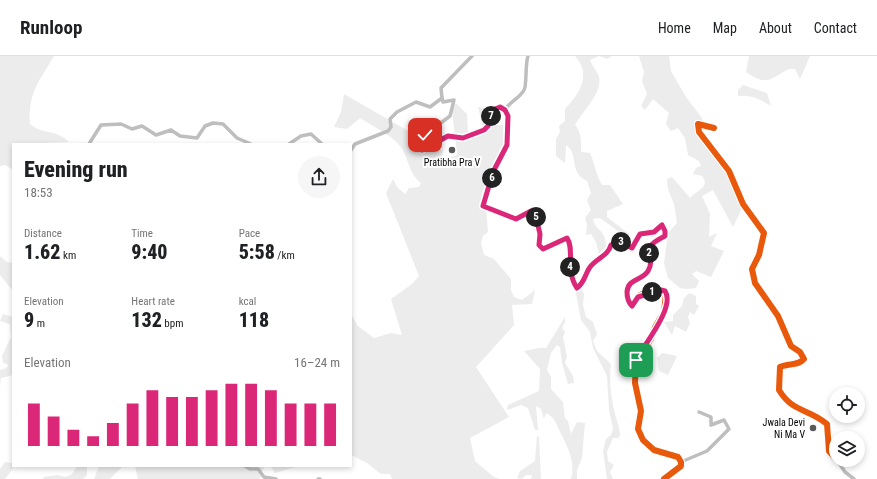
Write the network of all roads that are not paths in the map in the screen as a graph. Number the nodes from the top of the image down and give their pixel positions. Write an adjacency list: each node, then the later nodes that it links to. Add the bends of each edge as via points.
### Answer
1 (472, 56): 3 (street, via 441,88)
2 (528, 56): 4 (street, via 524,91)
3 (442, 98): 4 (street, via 443,102 454,100 450,116 425,135 420,145 422,150 448,136 463,138 484,130 488,126 493,110 500,107); 10 (street, via 430,107 416,102 397,112 390,119 391,127 388,131 355,144)
4 (505, 110): 13 (street, via 508,116 507,145 493,172 483,206 516,219 531,211 535,213 540,234 539,245 543,249 567,238 570,242 571,272 577,288 584,281 590,266 609,252 611,245 620,241 632,248 640,234 654,232 662,225 665,231 665,236 648,247 649,270 631,281 627,295 632,306 638,297 643,295 661,290 666,294 664,312 651,339 636,360 635,383 641,411 638,429 643,440 654,450 678,457)
5 (714, 128): 12 (street, via 698,124 699,132 729,171 743,204 764,233 759,255 752,269 755,283 778,316 791,346 800,352 804,359 780,367 779,390 794,408 818,416 827,424)
6 (90, 143): 7 (street, via 101,125 121,124 132,129 142,126 156,135 171,130 180,136 197,138 205,126 213,123 227,127 237,138)
7 (249, 143)
8 (290, 143): 9 (street, via 301,136 311,134)
9 (321, 143)
10 (352, 148)
11 (699, 412): 13 (street, via 711,417 711,425 724,420 729,430 707,451)
12 (829, 443)
13 (681, 462): 17 (street, via 681,466 674,473)
14 (247, 467): 16 (street, via 258,469 264,478)
15 (841, 467): 18 (street)
16 (276, 479)
17 (664, 479)
18 (854, 479)

